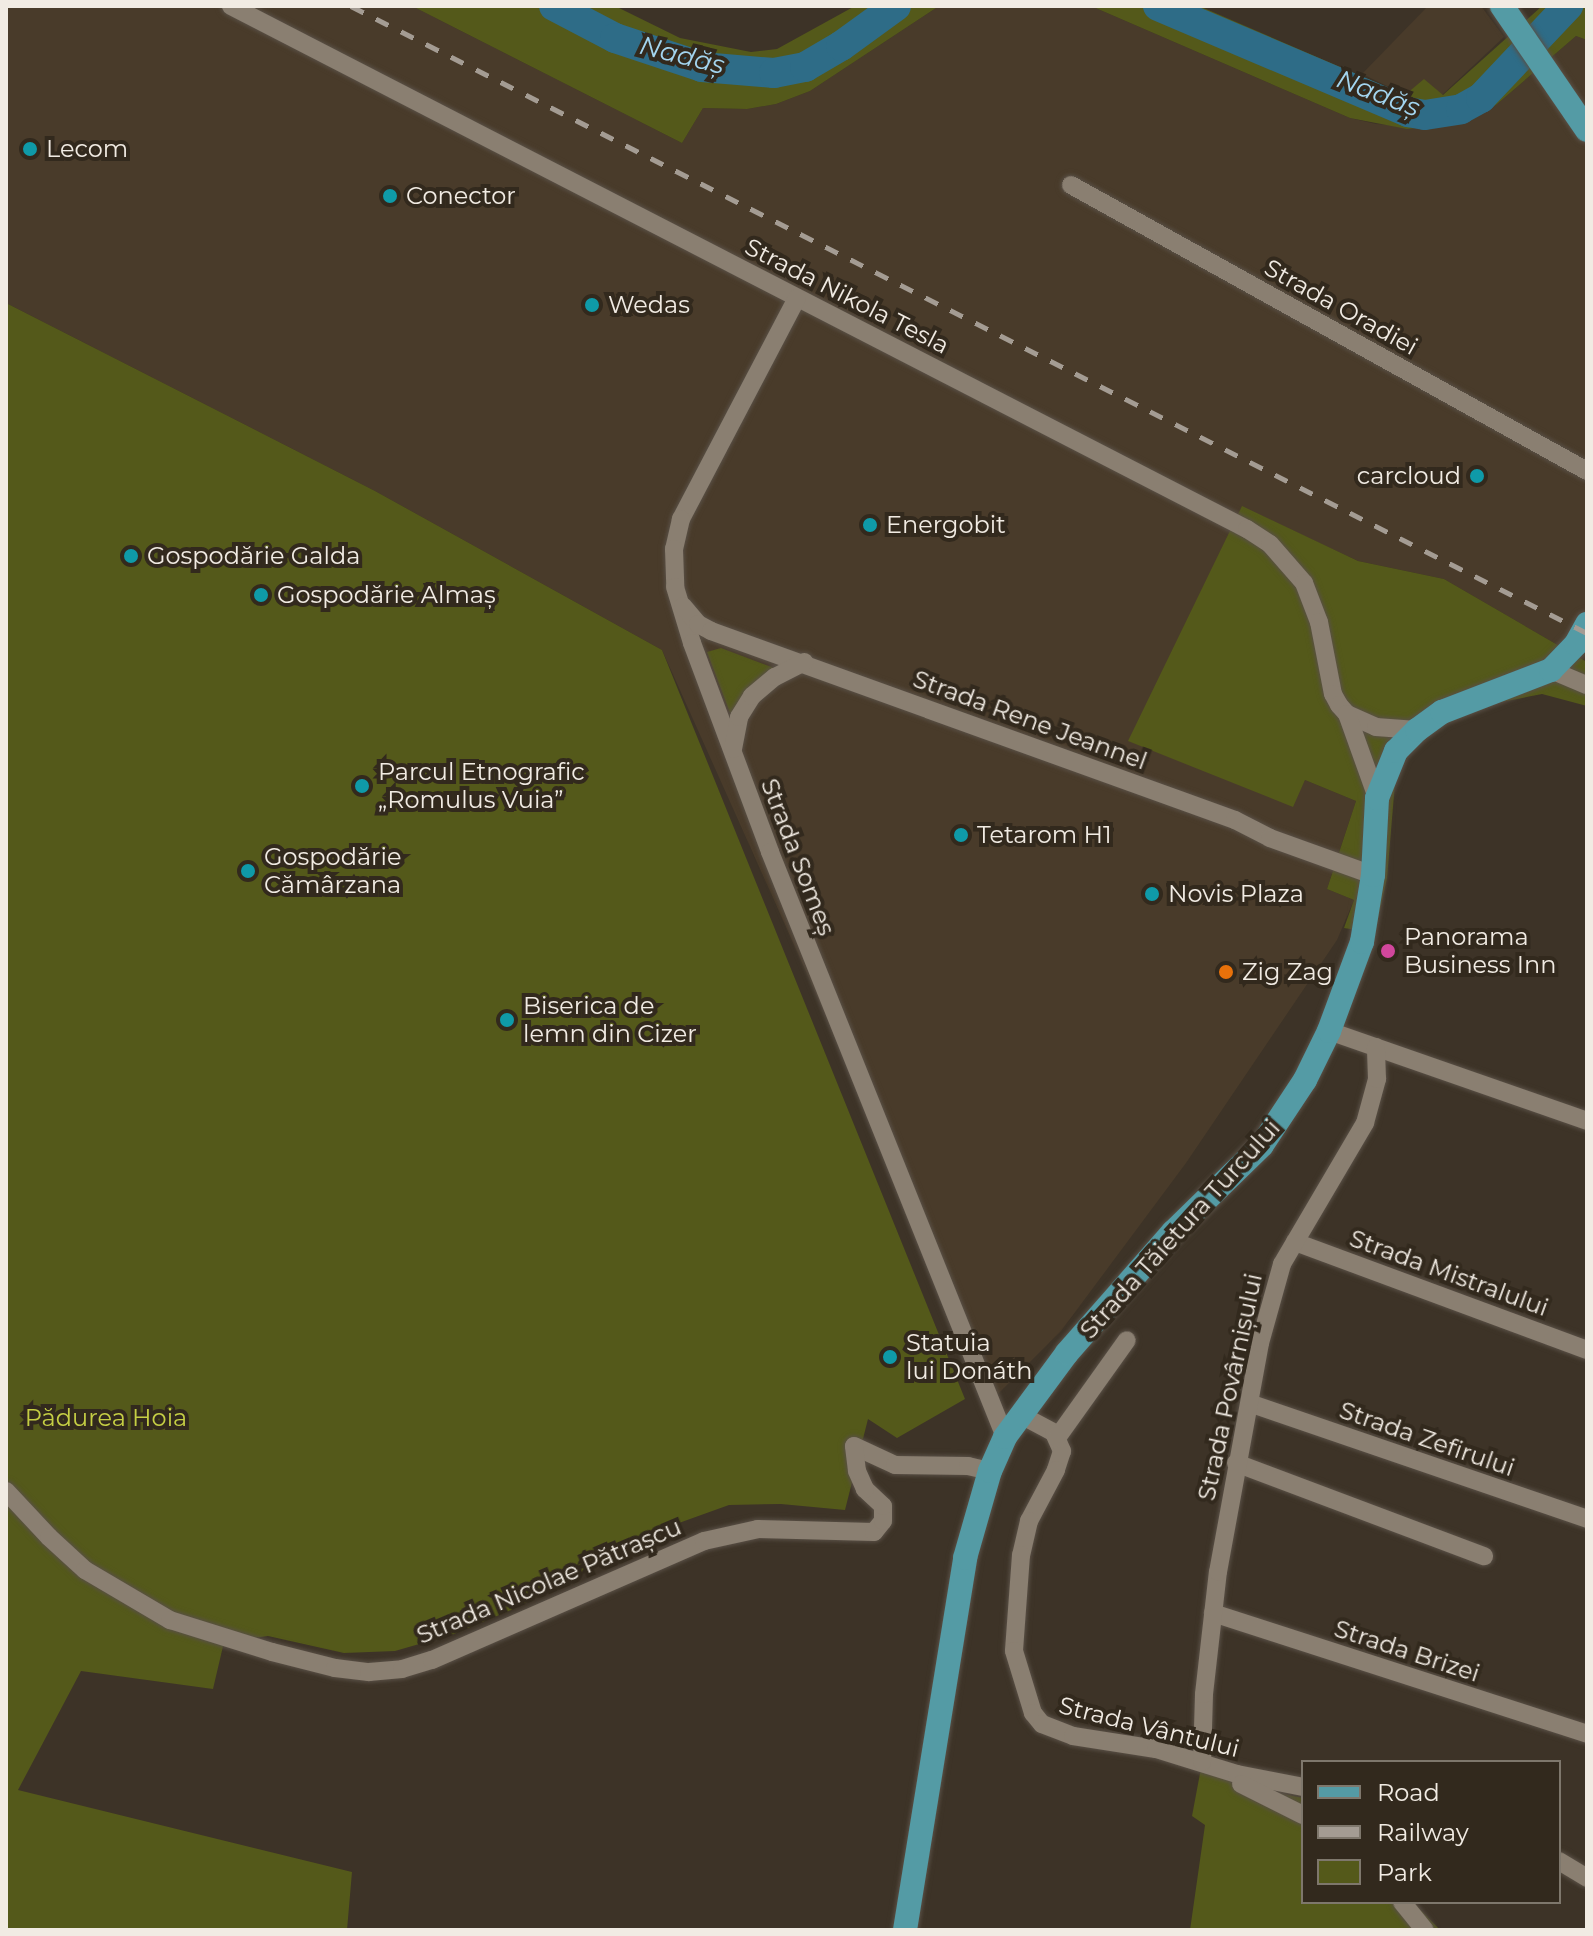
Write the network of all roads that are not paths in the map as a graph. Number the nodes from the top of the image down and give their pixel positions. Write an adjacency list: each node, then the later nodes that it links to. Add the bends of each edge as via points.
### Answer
1 (231, 6): 5 (street, Strada Nikola Tesla)
2 (1508, 15): 3 (main road)
3 (1587, 130)
4 (1071, 185): 6 (street, Strada Oradiei)
5 (797, 298): 7 (street, Strada Someș, via 681,519 673,571); 12 (street, Strada Nikola Tesla, via 1103,451 1270,544 1295,569 1312,600 1333,694)
6 (1587, 471)
7 (679, 600): 9 (street, Strada Rene Jeannel, via 698,624 711,631); 14 (street, Strada Someș)
8 (1587, 624): 10 (main road, Strada Tăietura Turcului)
9 (804, 662): 14 (street, via 752,696 739,717); 16 (street, Strada Rene Jeannel)
10 (1551, 670): 11 (street); 13 (main road, Strada Tăietura Turcului, via 1442,712)
11 (1587, 685)
12 (1347, 714): 13 (street, via 1376,727); 15 (street, Strada Nikola Tesla)
13 (1417, 730): 15 (main road, Strada Tăietura Turcului, via 1389,764)
14 (732, 752): 25 (street, Strada Someș)
15 (1377, 798): 16 (main road, Strada Tăietura Turcului)
16 (1373, 875): 17 (main road, Strada Tăietura Turcului, via 1362,942)
17 (1329, 1031): 18 (street); 24 (main road, Strada Tăietura Turcului, via 1262,1145 1173,1232)
18 (1376, 1047): 19 (street); 20 (street, Strada Povârnișului, via 1377,1079 1365,1123)
19 (1587, 1121)
20 (1295, 1242): 22 (street, Strada Mistralului); 23 (street, Strada Povârnișului, via 1282,1264 1267,1316 1251,1385)
21 (1127, 1340): 26 (street)
22 (1587, 1350)
23 (1252, 1404): 27 (street, Strada Povârnișului); 30 (street, Strada Zefirului)
24 (1019, 1414): 25 (main road, Strada Tăietura Turcului); 26 (street)
25 (1005, 1437): 28 (main road, Strada Tăietura Turcului)
26 (1057, 1438): 34 (street, Strada Vântului, via 1059,1461 1029,1521 1021,1555 1014,1651 1033,1713 1073,1736 1156,1749)
27 (1236, 1463): 31 (street); 32 (street, Strada Povârnișului)
28 (990, 1471): 29 (street, Strada Nicolae Pătrașcu, via 895,1465 854,1446 865,1489 883,1506 883,1521 874,1532 758,1529 704,1541 432,1660 369,1672 272,1652 170,1620 85,1570); 40 (main road, Strada Tăietura Turcului, via 965,1558)
29 (6, 1491)
30 (1587, 1519)
31 (1484, 1556)
32 (1213, 1613): 33 (street, Strada Brizei); 34 (street, Strada Povârnișului)
33 (1587, 1734)
34 (1210, 1765): 35 (street, Strada Vântului); 36 (street)
35 (1301, 1787)
36 (1301, 1814)
37 (1561, 1862): 38 (street)
38 (1587, 1878)
39 (1404, 1904): 41 (street)
40 (905, 1930)
41 (1425, 1930)

